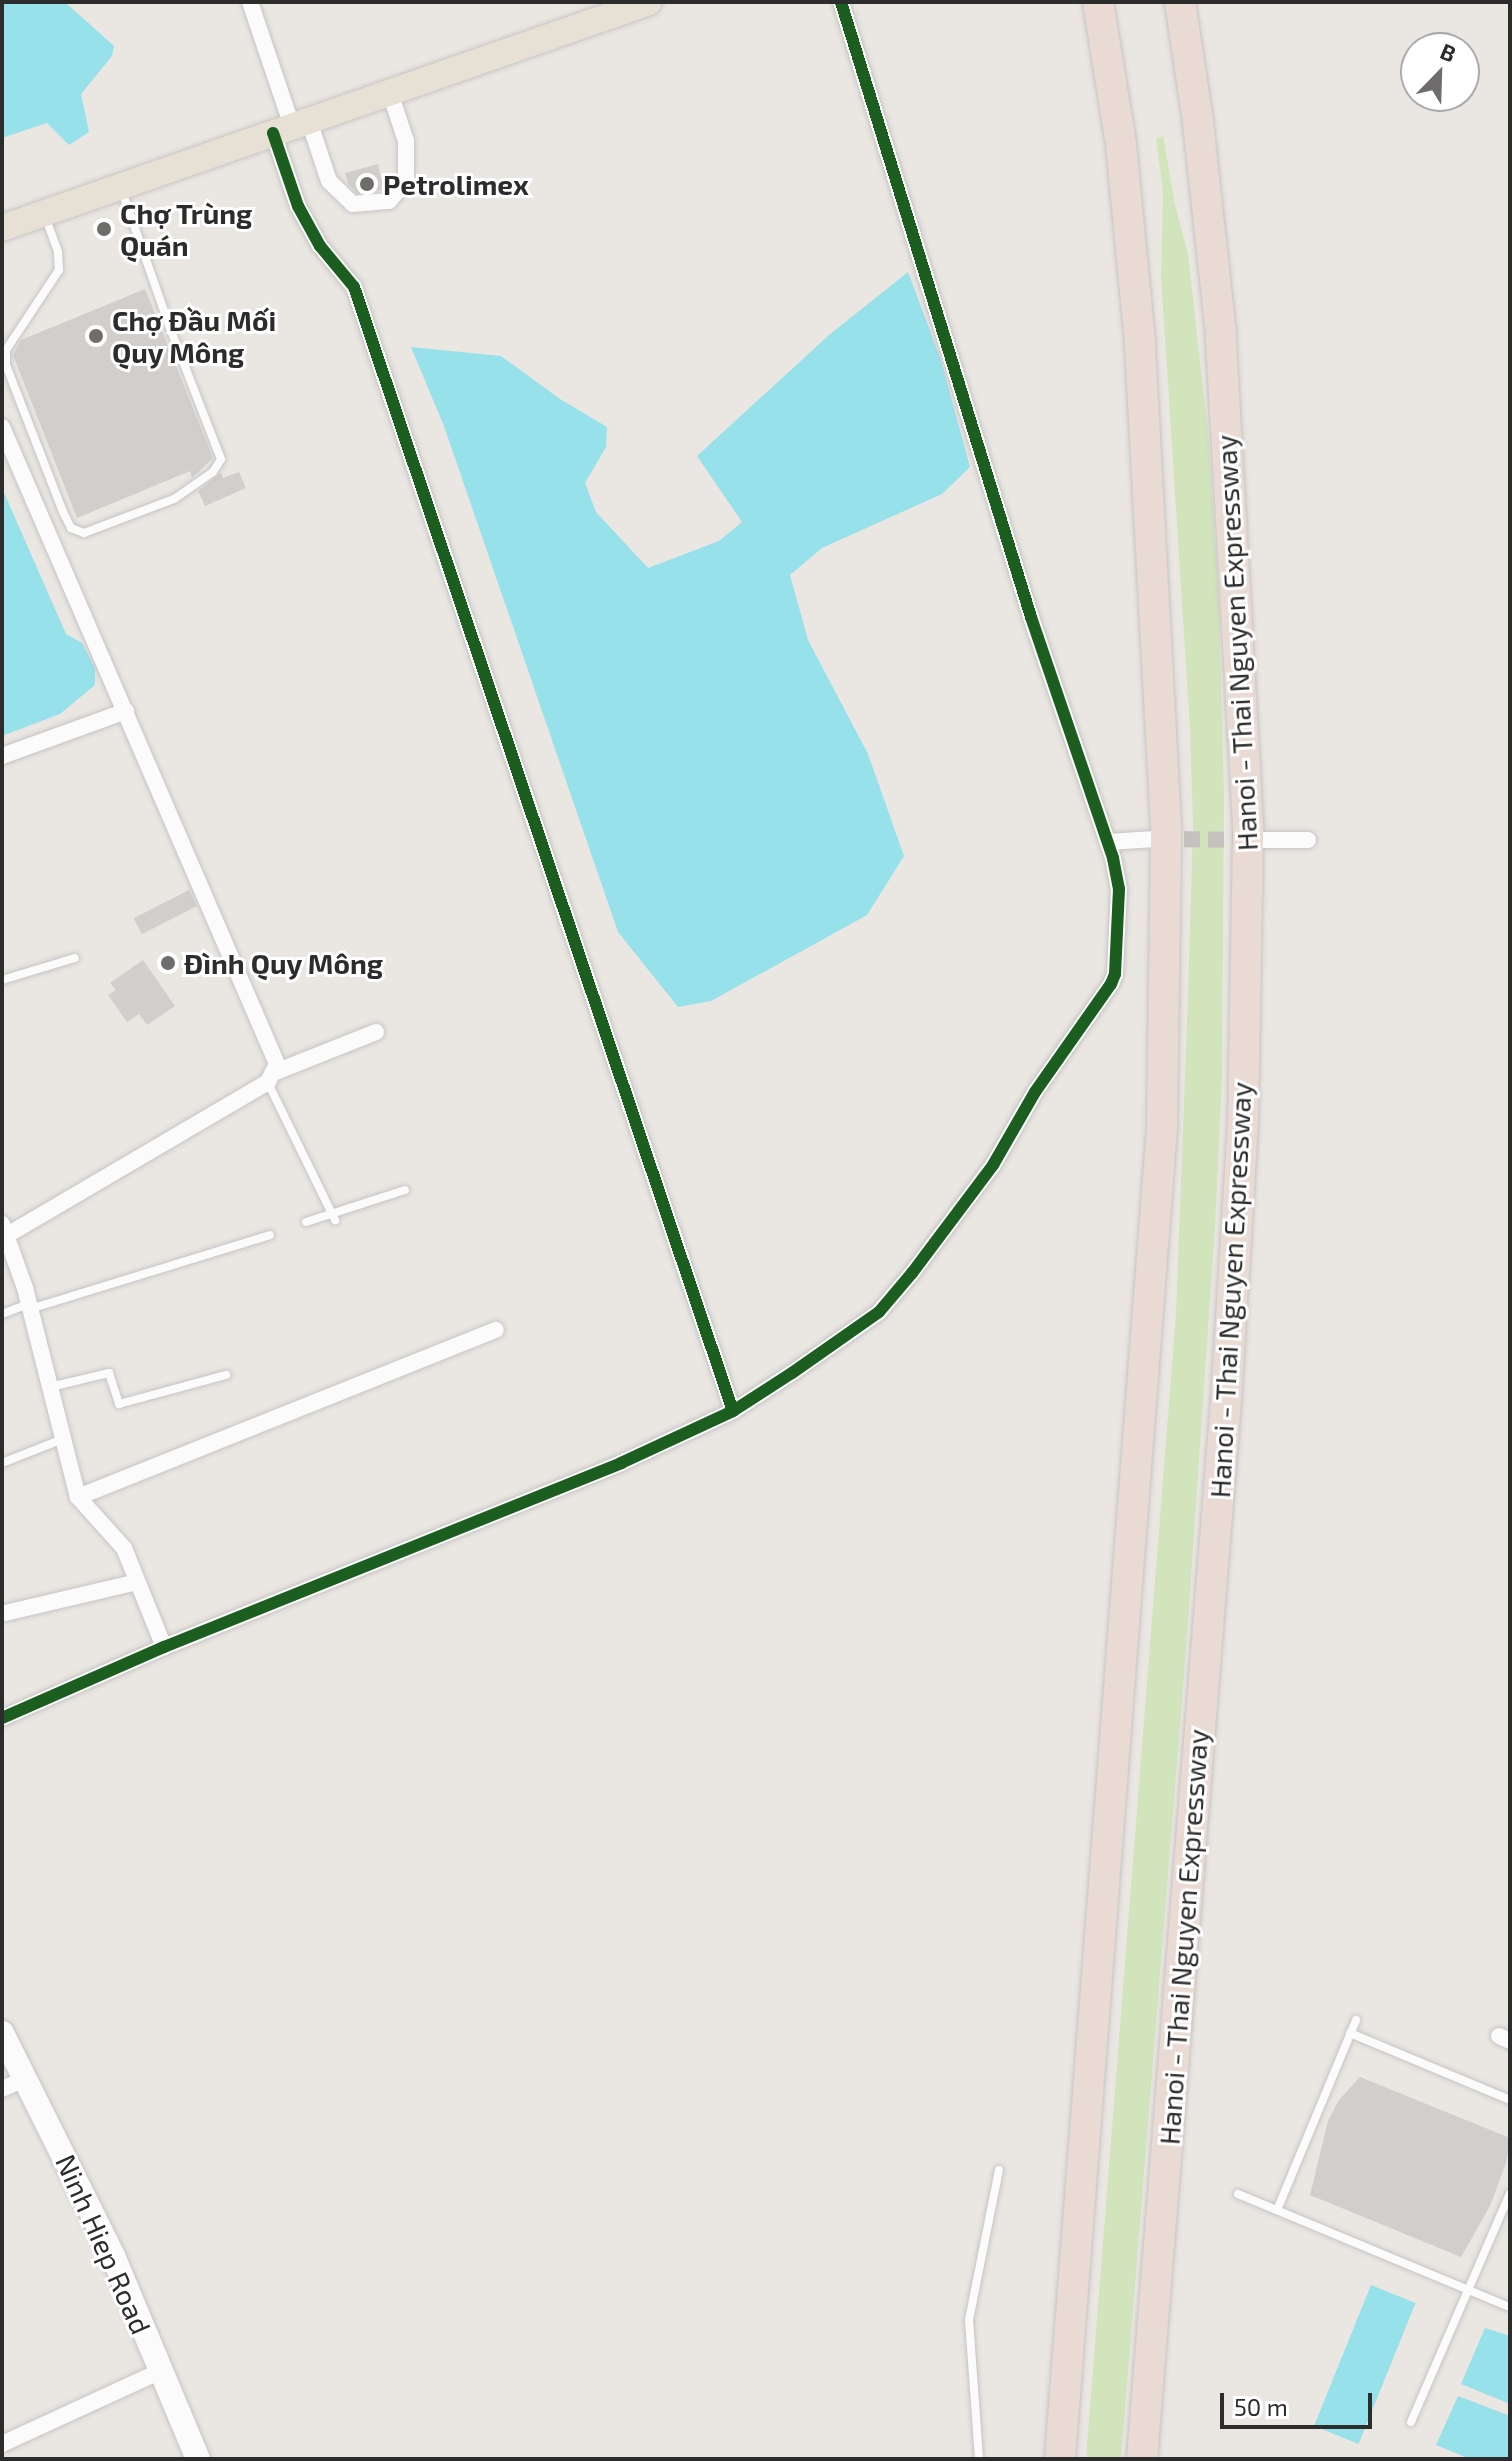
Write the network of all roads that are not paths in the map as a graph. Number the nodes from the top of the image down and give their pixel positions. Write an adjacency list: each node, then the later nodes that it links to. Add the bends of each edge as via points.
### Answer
1 (250, 2): 7 (street)
2 (649, 2): 6 (main road)
3 (841, 2): 17 (street, via 1031,617)
4 (1098, 2): 57 (highway, via 1121,144 1140,342 1166,826 1162,1126)
5 (1180, 2): 58 (highway, Hanoi - Thai Nguyen Expressway, via 1221,334 1248,824 1243,1124 1226,1401)
6 (390, 93): 7 (main road); 7 (street, via 406,141 406,181 389,201 353,204 329,181)
7 (292, 127): 8 (main road); 32 (street, via 298,206 320,246 354,287)
8 (121, 186): 9 (main road); 9 (lane, via 221,459 213,472 174,499 84,533 71,528 63,512 6,365 6,350 59,270)
9 (44, 213): 10 (main road)
10 (2, 228)
11 (2, 427): 12 (street)
12 (126, 711): 13 (street); 21 (street, via 271,1048 277,1064)
13 (2, 756)
14 (1155, 839): 17 (street)
15 (1260, 840): 16 (street)
16 (1308, 840)
17 (1108, 842): 32 (street, via 1119,889 1115,974 993,1165 879,1312)
18 (75, 958): 19 (lane)
19 (2, 980)
20 (376, 1032): 21 (street)
21 (270, 1077): 23 (lane); 25 (street)
22 (405, 1190): 23 (lane)
23 (332, 1217): 24 (lane)
24 (306, 1222)
25 (4, 1230): 27 (street)
26 (270, 1235): 27 (lane)
27 (28, 1307): 28 (lane); 31 (street)
28 (2, 1314)
29 (496, 1330): 35 (street)
30 (226, 1375): 31 (lane, via 119,1404 109,1373)
31 (49, 1387): 33 (street)
32 (733, 1411): 38 (street, via 621,1463)
33 (63, 1439): 34 (lane); 35 (street)
34 (2, 1463)
35 (78, 1497): 36 (street, via 124,1548)
36 (137, 1582): 37 (street); 38 (street)
37 (5, 1613)
38 (164, 1647): 39 (street)
39 (2, 1718)
40 (1356, 2020): 42 (lane)
41 (2, 2033): 43 (main road, Ninh Hiep Road)
42 (1350, 2033): 45 (lane); 49 (lane)
43 (24, 2079): 44 (street); 52 (main road, Ninh Hiep Road, via 113,2256)
44 (2, 2089)
45 (1510, 2100)
46 (999, 2170): 56 (lane, via 969,2320)
47 (1510, 2193): 50 (lane)
48 (1238, 2194): 49 (lane)
49 (1277, 2210): 50 (lane)
50 (1468, 2289): 51 (lane); 53 (lane)
51 (1510, 2307)
52 (161, 2371): 54 (street); 55 (main road, Ninh Hiep Road)
53 (1411, 2422)
54 (2, 2444)
55 (198, 2459)
56 (979, 2459)
57 (1060, 2459)
58 (1142, 2459)

